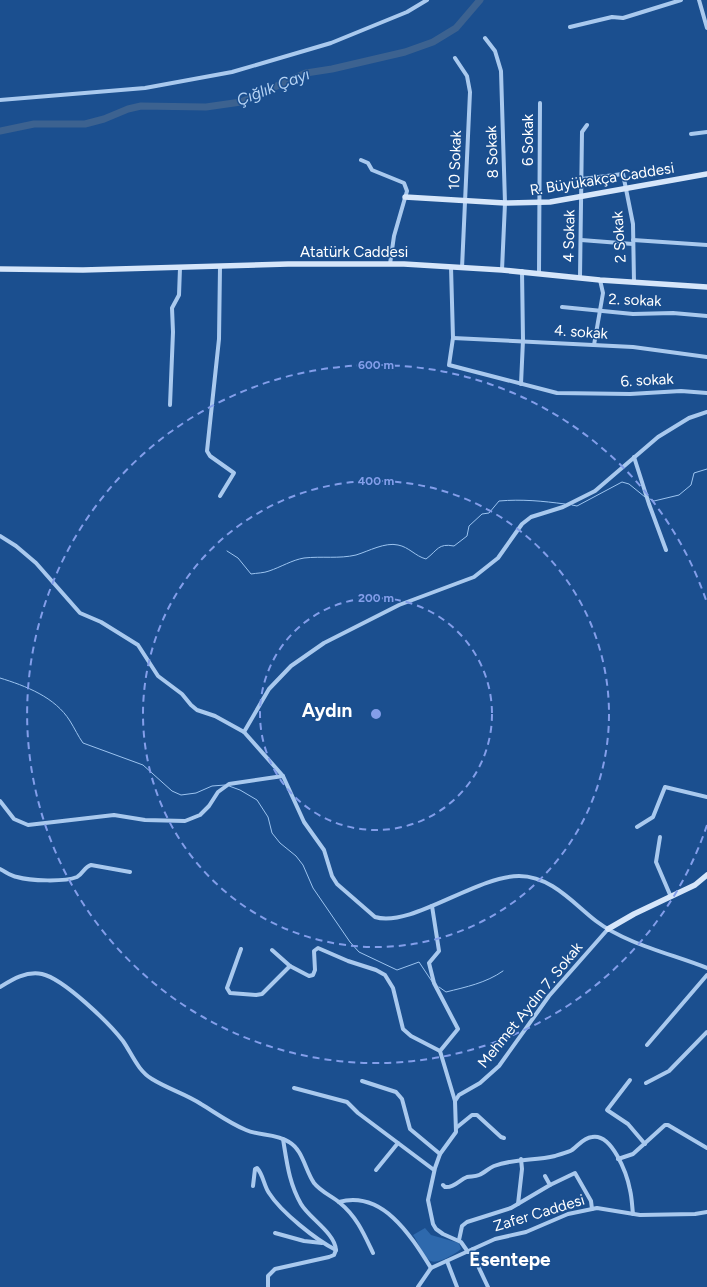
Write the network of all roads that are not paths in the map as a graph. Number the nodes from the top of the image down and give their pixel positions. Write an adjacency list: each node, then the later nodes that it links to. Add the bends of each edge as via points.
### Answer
1 (427, 0): 8 (street, via 401,15 331,43 232,72 145,88)
2 (681, 0): 4 (street, via 623,18 612,17)
3 (698, 0): 5 (street)
4 (570, 27)
5 (707, 28)
6 (485, 38): 20 (street, 8 Sokak, via 495,51 501,71)
7 (455, 58): 19 (street, 10 Sokak, via 467,76 469,84)
8 (0, 100)
9 (540, 103): 21 (street, 6 Sokak)
10 (588, 125): 15 (street, 4 Sokak, via 582,132)
11 (707, 132): 12 (street)
12 (691, 134)
13 (361, 160): 17 (street, via 368,163 372,170 404,183 407,191)
14 (707, 174): 16 (street, R. Büyükakça Caddesi)
15 (582, 179): 16 (street, 2 Sokak, via 623,174); 18 (street, 4 Sokak)
16 (626, 190): 18 (street, R. Büyükakça Caddesi); 23 (street, 2 Sokak, via 633,224)
17 (405, 197): 19 (street, R. Büyükakça Caddesi); 25 (street, via 394,236)
18 (582, 197): 21 (street, R. Büyükakça Caddesi); 22 (street, 4 Sokak)
19 (466, 201): 20 (street, R. Büyükakça Caddesi); 29 (street, 10 Sokak)
20 (505, 202): 21 (street, R. Büyükakça Caddesi); 31 (street, 8 Sokak)
21 (539, 203): 33 (street, 6 Sokak)
22 (581, 240): 23 (street); 34 (street, 4 Sokak)
23 (633, 242): 24 (street); 36 (street, 2 Sokak)
24 (707, 245)
25 (390, 264): 26 (street, Atatürk Caddesi); 27 (street, Atatürk Caddesi)
26 (220, 266): 28 (street, Atatürk Caddesi); 50 (street, via 219,339 207,451 234,473)
27 (452, 267): 29 (street, Atatürk Caddesi); 41 (street)
28 (180, 268): 30 (street, Atatürk Caddesi); 47 (street, via 179,295 172,308)
29 (462, 268): 31 (street, Atatürk Caddesi)
30 (0, 269)
31 (502, 270): 32 (street, Atatürk Caddesi)
32 (522, 271): 33 (street, Atatürk Caddesi); 42 (street)
33 (539, 273): 34 (street, Atatürk Caddesi)
34 (580, 277): 35 (street, Atatürk Caddesi)
35 (600, 280): 36 (street, Atatürk Caddesi); 39 (street, via 603,293)
36 (634, 282): 37 (street, Atatürk Caddesi)
37 (707, 287)
38 (562, 307): 39 (street, 2. sokak)
39 (600, 311): 40 (street, 2. sokak); 43 (street)
40 (707, 316)
41 (453, 338): 42 (street, 4. sokak); 45 (street, 6. sokak, via 449,366)
42 (523, 340): 43 (street, 4. sokak); 45 (street)
43 (594, 345): 44 (street, 4. sokak, via 633,347)
44 (707, 357)
45 (521, 384): 46 (street, 6. sokak, via 557,393)
46 (707, 392)
47 (170, 405)
48 (707, 412): 49 (street, via 689,418 670,429)
49 (634, 457): 52 (street); 53 (street, via 595,491 563,507 531,517 522,524 498,558 474,578 399,605 324,643 291,666 269,689)
50 (220, 496)
51 (0, 536): 53 (street, via 36,563 80,613 101,622 138,645 158,676 182,694 197,710 227,721)
52 (666, 550)
53 (244, 732): 54 (street)
54 (283, 776): 56 (street, via 228,785 218,792 200,815 186,821 145,820 114,815 28,825 14,819); 63 (street, via 304,822 324,850 332,876 346,892 375,917 382,919)
55 (707, 797): 57 (street, via 665,787 653,817)
56 (0, 801)
57 (637, 827)
58 (660, 837): 62 (street, via 656,862)
59 (0, 869): 60 (street, via 16,877 32,880 71,879 79,876 91,865)
60 (130, 872)
61 (707, 875): 62 (street, via 695,885)
62 (671, 897): 64 (street, via 634,914)
63 (432, 906): 64 (street, via 472,887 520,876 552,886); 73 (street, via 439,951 429,963 436,989 458,1029)
64 (608, 930): 68 (street); 78 (street, Mehmet Aydın 7. Sokak, via 549,996 499,1066 480,1083 459,1095)
65 (241, 949): 67 (street, via 228,981 227,990 230,993 262,994)
66 (272, 950): 67 (street)
67 (290, 966): 73 (street, via 311,976 315,970 314,951 320,948 380,972 388,978 393,988 400,1022 405,1031)
68 (707, 968)
69 (707, 975): 72 (street)
70 (0, 987): 81 (street, via 24,975 42,974 56,981 80,998 113,1030 144,1073 152,1079 190,1097 244,1129)
71 (707, 1032): 76 (street, via 669,1071)
72 (647, 1045)
73 (440, 1051): 78 (street)
74 (630, 1080): 83 (street, via 607,1110 628,1124)
75 (362, 1082): 85 (street, via 396,1092 402,1099 410,1130)
76 (646, 1083)
77 (294, 1088): 82 (street, via 347,1102)
78 (455, 1101): 79 (street)
79 (456, 1128): 80 (street, via 477,1114); 85 (street, via 455,1135)
80 (504, 1138)
81 (283, 1139): 94 (street, via 295,1147 314,1184); 103 (street, via 295,1192 306,1211 332,1239)
82 (398, 1143): 88 (street); 89 (street)
83 (646, 1144): 84 (street, via 660,1129 668,1125); 87 (street, via 633,1154)
84 (707, 1148)
85 (440, 1154): 89 (street)
86 (521, 1159): 87 (street, via 547,1158 563,1154 587,1138 597,1136 613,1148); 92 (street, via 493,1166 478,1176 463,1179 452,1187); 95 (street)
87 (618, 1159): 98 (street, via 630,1190)
88 (376, 1170)
89 (434, 1170): 100 (street, via 428,1200 433,1224 438,1232)
90 (545, 1176): 91 (street)
91 (550, 1184): 95 (street); 96 (street, via 575,1173 585,1189)
92 (443, 1185)
93 (253, 1186): 101 (street, via 257,1168 269,1193 279,1206)
94 (339, 1202): 105 (street, via 356,1218); 107 (street, via 348,1199 359,1200 388,1214 410,1234)
95 (518, 1204): 100 (street, via 467,1222 462,1226)
96 (592, 1209): 98 (street, Zafer Caddesi, via 605,1208); 102 (street, Zafer Caddesi, via 568,1214 526,1232 495,1239)
97 (707, 1212): 98 (street, Zafer Caddesi, via 682,1215)
98 (633, 1214)
99 (275, 1232): 101 (street, via 304,1241)
100 (459, 1240): 104 (street)
101 (322, 1243): 103 (street)
102 (473, 1249): 104 (street, Zafer Caddesi); 111 (street)
103 (336, 1250): 108 (street, via 334,1255 329,1257 275,1269 268,1276)
104 (468, 1252): 106 (street, Zafer Caddesi)
105 (373, 1253)
106 (447, 1261): 107 (street, Zafer Caddesi); 110 (street)
107 (431, 1268): 109 (street)
108 (268, 1287)
109 (418, 1287)
110 (457, 1287)
111 (488, 1287)

